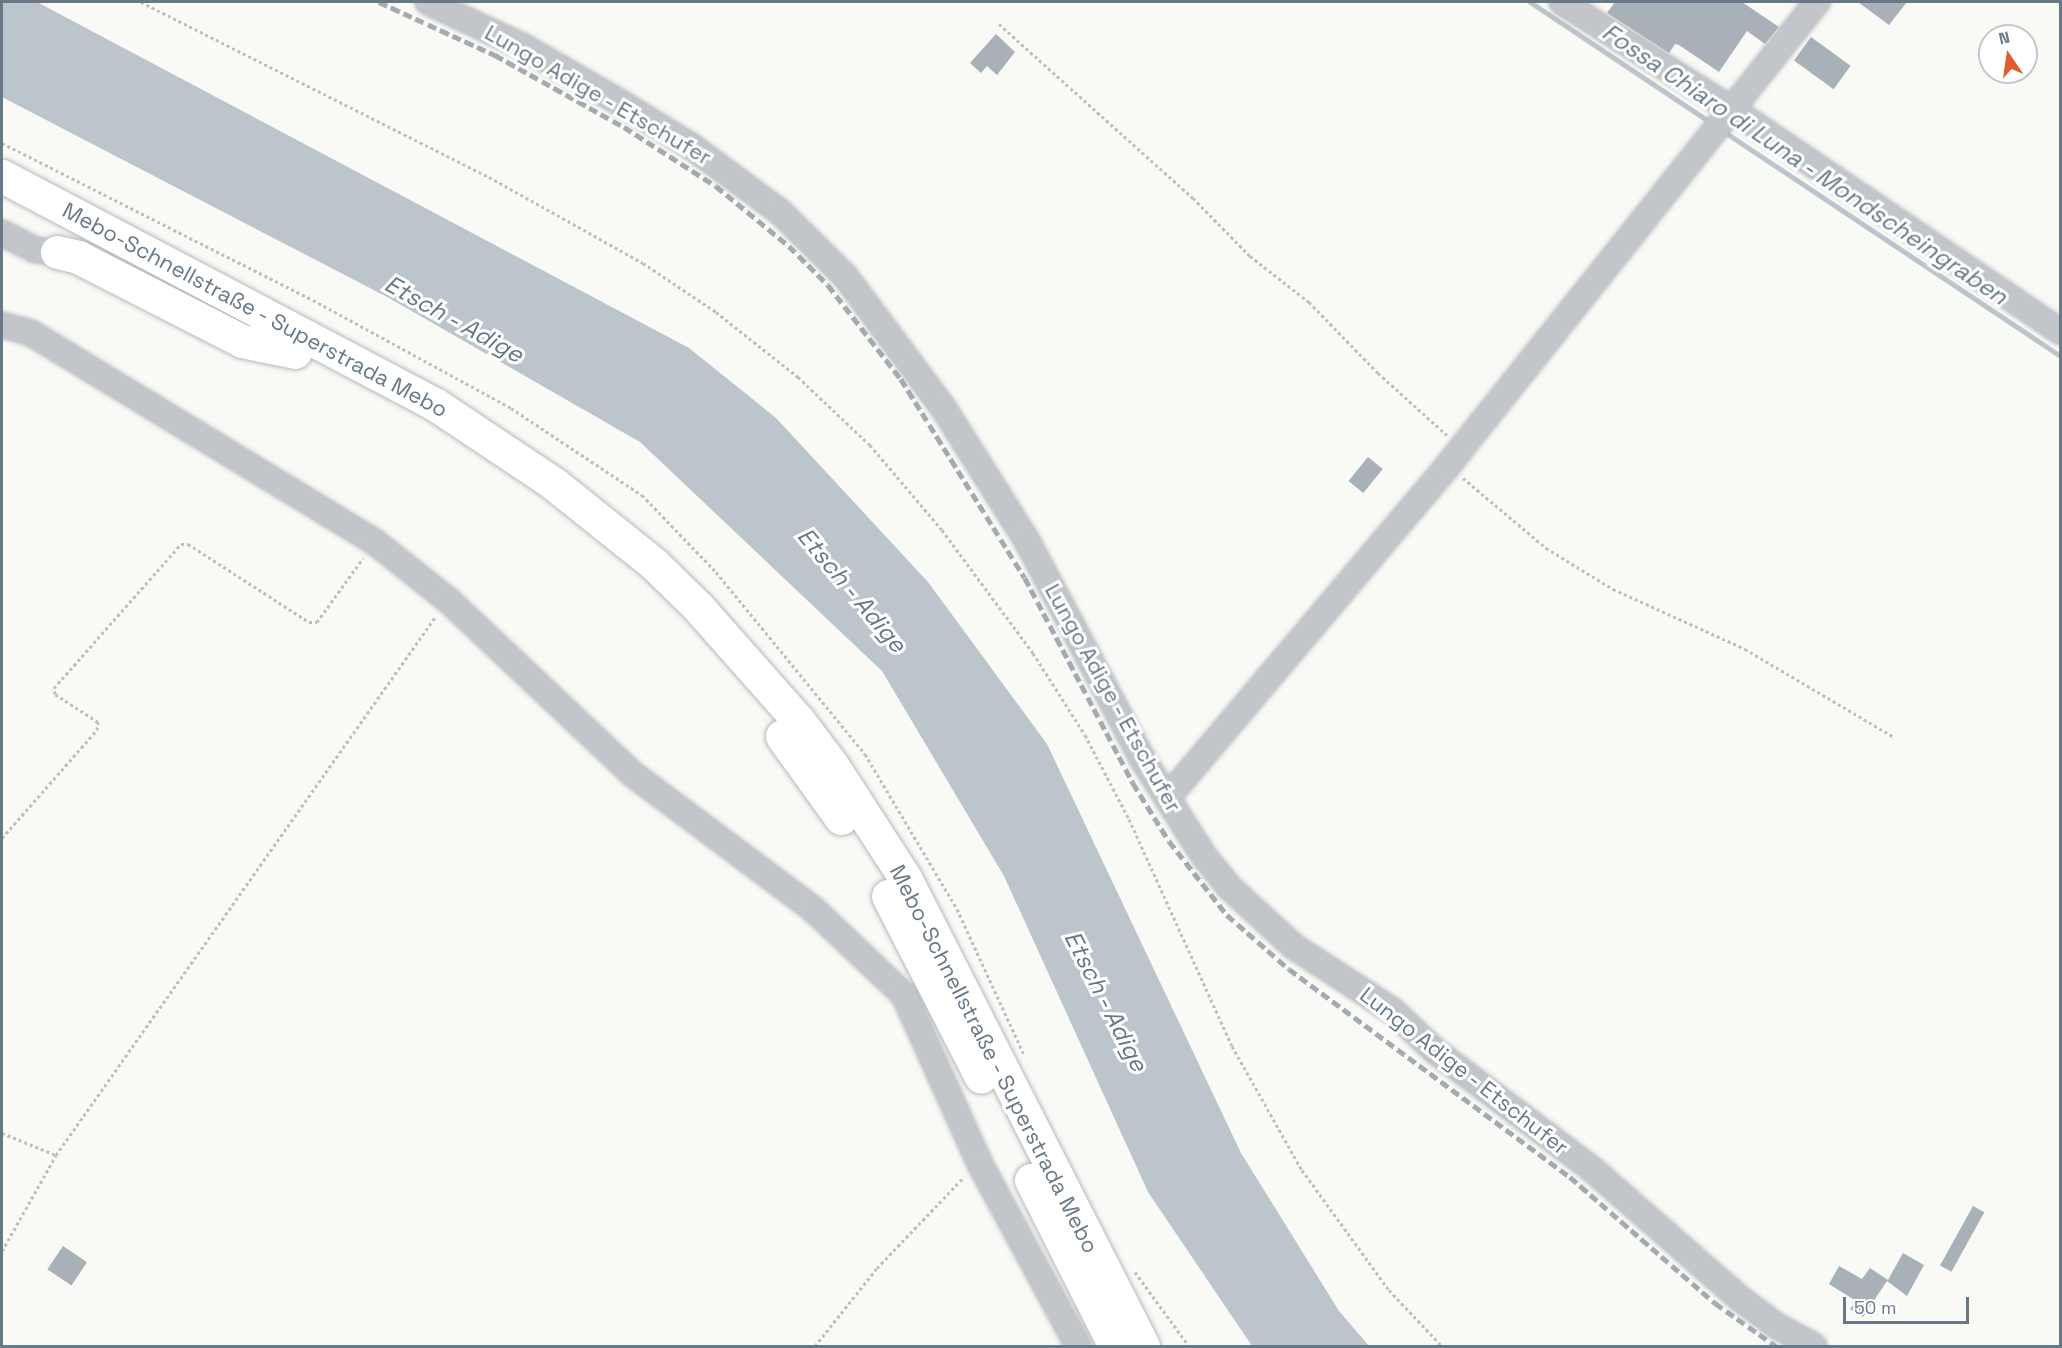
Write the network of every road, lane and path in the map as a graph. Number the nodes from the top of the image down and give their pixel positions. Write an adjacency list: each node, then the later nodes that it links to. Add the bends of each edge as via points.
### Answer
1 (141, 2): 32 (path, via 489,177 643,263 716,312 798,377 870,445 942,530 1033,653 1085,735 1129,819 1232,1046 1302,1170 1389,1290)
2 (428, 2): 19 (street, Lungo Adige - Etschufer, via 522,46 691,146 779,211 845,276 914,364 1026,539 1127,733)
3 (1562, 2): 6 (street)
4 (1817, 2): 6 (street)
5 (999, 24): 15 (path, via 1193,198 1250,256 1309,302 1432,424)
6 (1733, 110): 13 (street); 15 (street)
7 (2, 143): 21 (path, via 313,300 512,408 642,495 716,572 865,754 957,909)
8 (2, 176): 30 (highway, Mebo-Schnellstraße - Superstrada Mebo, via 436,405 553,483 654,564 698,607 749,661 812,738 904,878)
9 (2, 201): 14 (highway, Mebo-Schnellstraße - Superstrada Mebo)
10 (2, 233): 11 (street, via 35,250)
11 (57, 252): 14 (highway, via 91,263 242,341)
12 (2, 325): 16 (street, via 31,333)
13 (2061, 331)
14 (295, 352): 29 (highway, Mebo-Schnellstraße - Superstrada Mebo, via 467,450 543,503 625,568 737,681 792,749 876,872)
15 (1456, 455): 18 (path, via 1546,548 1612,589 1745,649); 19 (street)
16 (375, 542): 17 (street); 20 (path, via 317,622 309,622 188,544 181,544 54,688 55,694 98,722 97,730)
17 (448, 600): 23 (path, via 327,766); 24 (street, via 634,775 813,909 904,995)
18 (1894, 737)
19 (1168, 798): 33 (street, Lungo Adige - Etschufer, via 1204,856 1260,919 1324,969 1393,1011 1434,1050 1593,1170 1739,1298)
20 (2, 837)
21 (1029, 1065)
22 (2, 1133): 23 (path)
23 (56, 1155): 25 (path)
24 (980, 1164): 27 (path, via 877,1268); 28 (street)
25 (2, 1251)
26 (1133, 1269): 31 (path)
27 (815, 1347)
28 (1078, 1347)
29 (1115, 1347)
30 (1143, 1347)
31 (1189, 1347)
32 (1442, 1347)
33 (1814, 1347)

